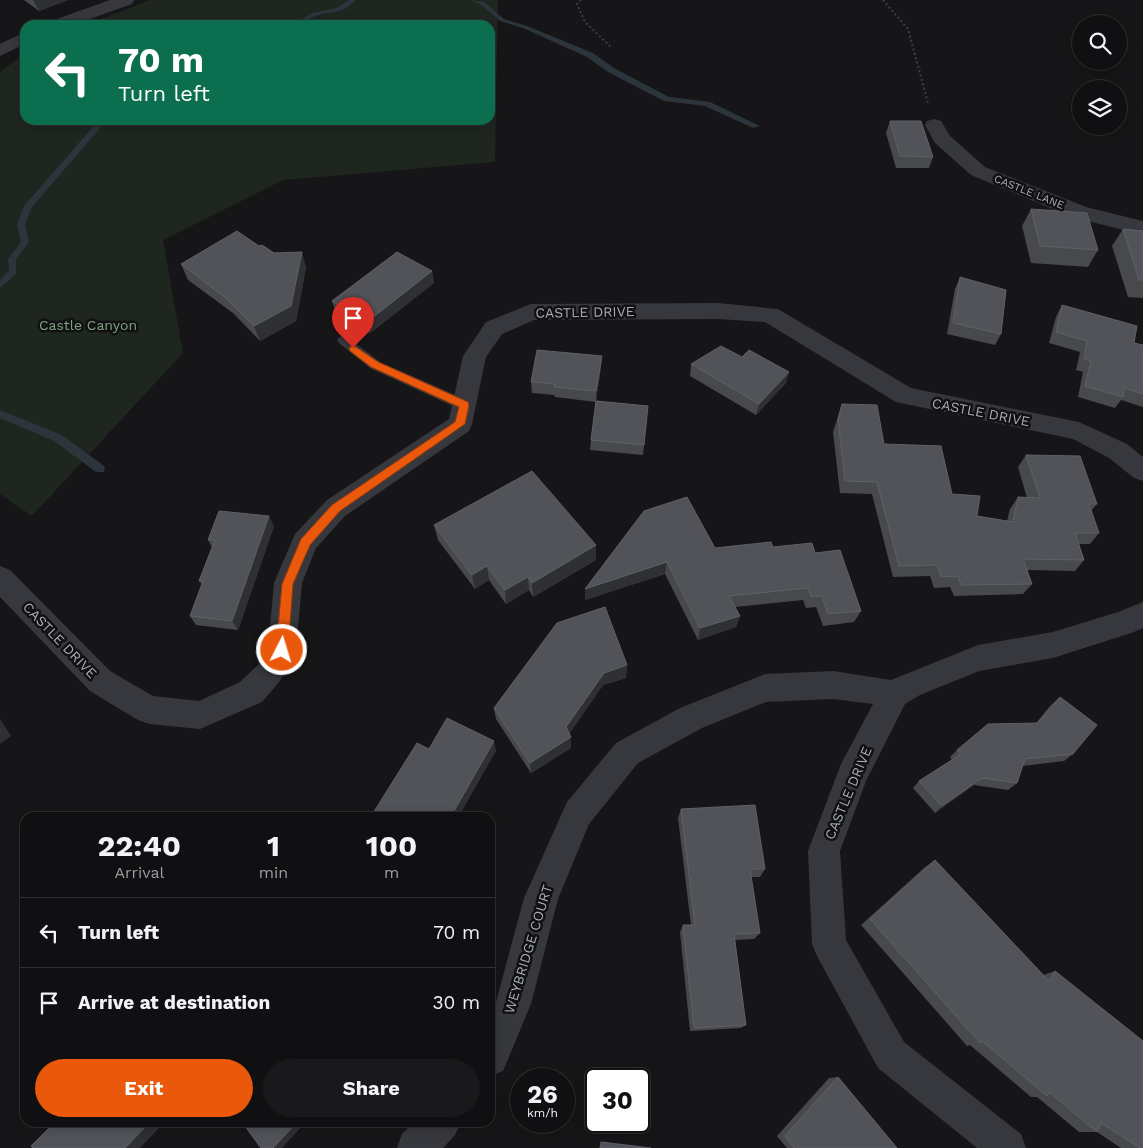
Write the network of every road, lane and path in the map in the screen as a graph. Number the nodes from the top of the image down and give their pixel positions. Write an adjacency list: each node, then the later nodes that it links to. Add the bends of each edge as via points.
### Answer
1 (126, 0): 4 (street)
2 (580, 0): 7 (path, via 577,4 585,22)
3 (883, 0): 8 (path, via 908,29)
4 (71, 20)
5 (20, 39): 6 (street)
6 (3, 47)
7 (611, 47)
8 (934, 125): 9 (street, CASTLE LANE, via 942,139 978,171 1079,212)
9 (1143, 228)
10 (343, 340): 11 (lane, via 375,365)
11 (464, 405): 12 (street, CASTLE DRIVE, via 475,356 494,328 531,312 718,311 770,315 905,396 1079,431 1118,451); 13 (street, CASTLE DRIVE, via 460,424 336,508 305,542 288,584 282,650 270,672 251,692 200,715 149,710 100,680)
12 (1143, 471)
13 (0, 578)
14 (1143, 614): 15 (street, via 1053,645 978,658 910,684)
15 (894, 694): 16 (street, WEYBRIDGE COURT, via 833,685 765,688 691,718 628,753 578,813 541,898 513,1004); 19 (street, CASTLE DRIVE, via 852,774 824,851 828,944 891,1055)
16 (495, 1046)
17 (437, 1127): 18 (street)
18 (416, 1148)
19 (1007, 1148)

